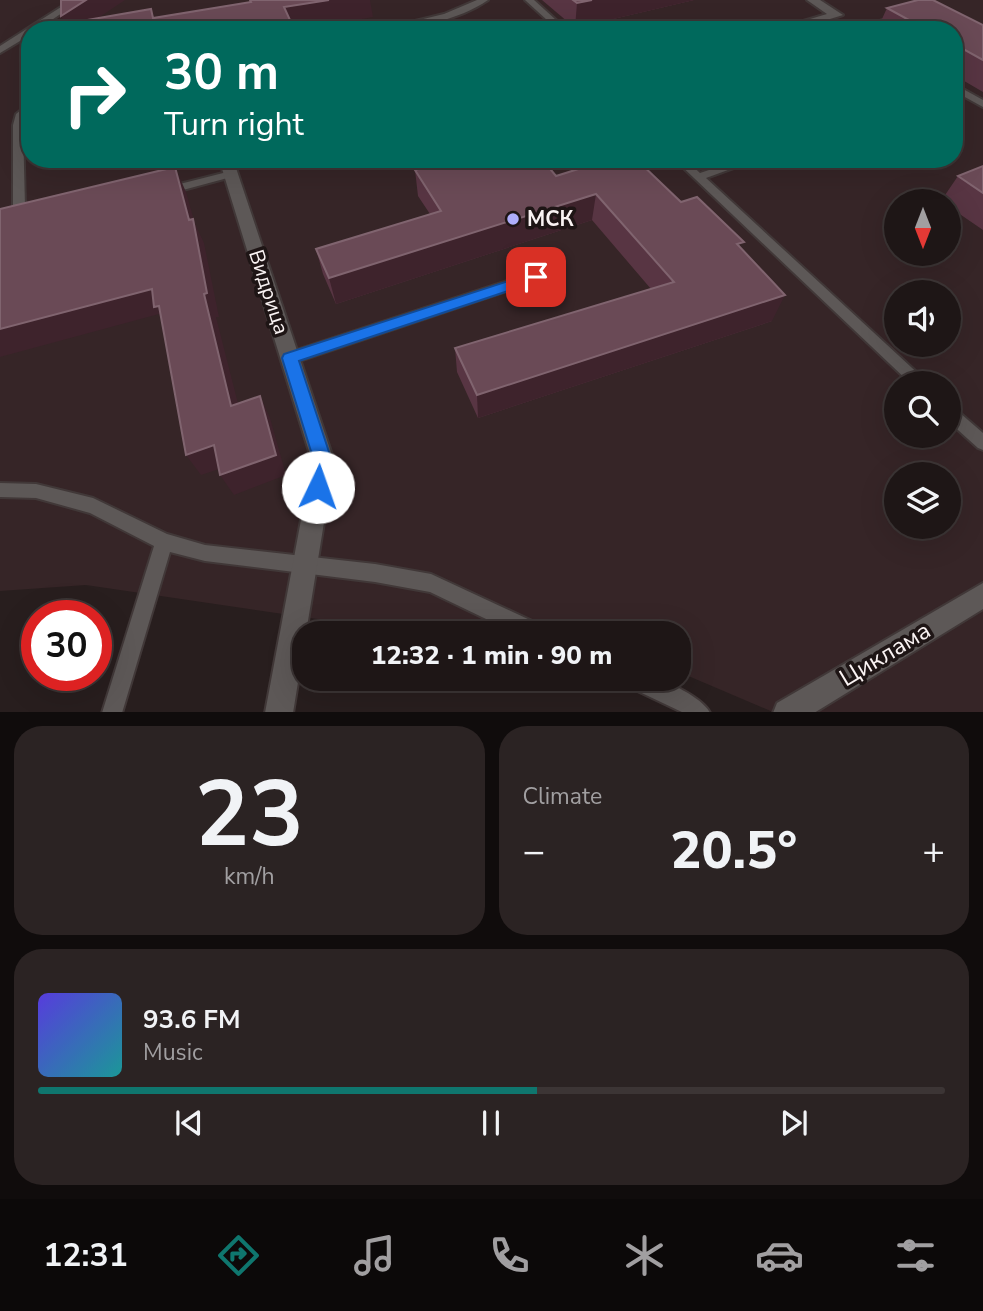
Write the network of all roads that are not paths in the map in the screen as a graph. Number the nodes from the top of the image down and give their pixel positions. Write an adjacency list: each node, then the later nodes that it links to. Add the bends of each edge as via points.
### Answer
1 (77, 0): 6 (lane)
2 (484, 0): 7 (lane)
3 (529, 0): 8 (lane)
4 (812, 0): 9 (street, via 837,15)
5 (912, 13): 10 (lane)
6 (45, 21)
7 (423, 21)
8 (553, 21)
9 (814, 21)
10 (885, 21)
11 (21, 36): 12 (lane)
12 (0, 50)
13 (963, 94): 14 (lane)
14 (983, 104)
15 (21, 115): 22 (lane, via 19,208)
16 (225, 168): 21 (lane)
17 (228, 168): 24 (street, Видрица)
18 (689, 168): 20 (lane)
19 (726, 168): 20 (lane)
20 (699, 177): 25 (lane)
21 (152, 194)
22 (38, 220)
23 (536, 277): 24 (lane)
24 (290, 358): 30 (street, Видрица, via 323,461)
25 (906, 371)
26 (961, 423): 27 (lane)
27 (983, 443)
28 (0, 490): 29 (lane, via 36,491 93,506)
29 (164, 542): 30 (lane, via 205,553); 34 (lane)
30 (306, 565): 32 (lane, via 431,583); 35 (street, Видрица)
31 (983, 596): 37 (street, Циклама)
32 (511, 621)
33 (660, 691): 36 (lane)
34 (112, 712)
35 (279, 712)
36 (699, 712)
37 (787, 712)

